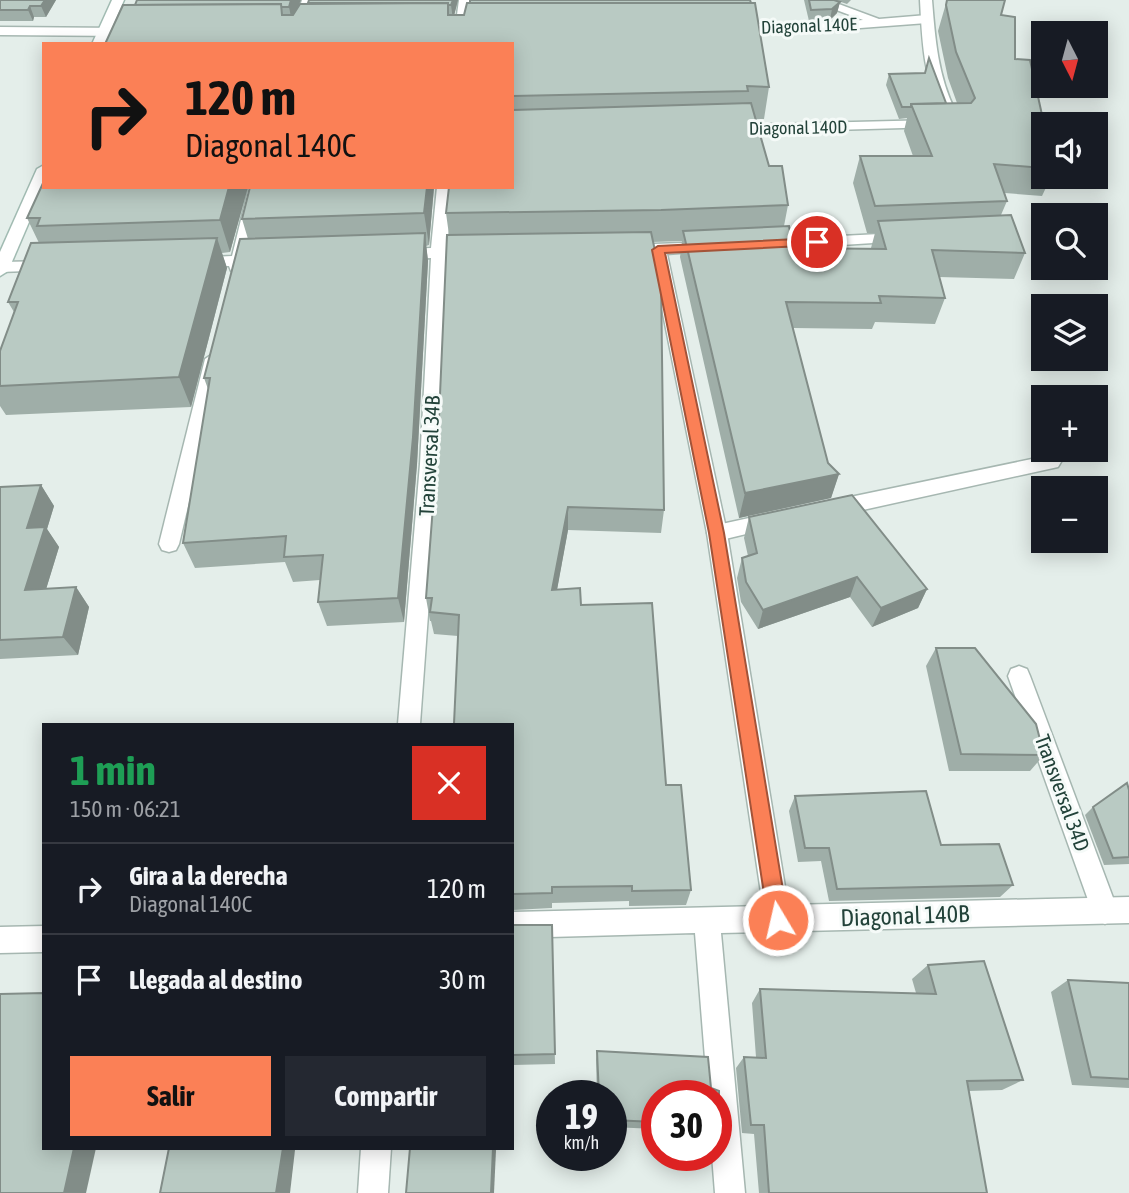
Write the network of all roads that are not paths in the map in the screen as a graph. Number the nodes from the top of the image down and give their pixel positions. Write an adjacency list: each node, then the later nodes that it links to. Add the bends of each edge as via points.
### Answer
1 (118, 0): 12 (street)
2 (308, 0): 11 (street)
3 (465, 0): 13 (street)
4 (816, 0): 7 (street)
5 (926, 0): 6 (street)
6 (927, 19): 7 (street, Diagonal 140E); 14 (street, Diagonal 140D, via 943,101 957,124)
7 (883, 23): 8 (street, Diagonal 140E)
8 (710, 28)
9 (0, 32): 12 (street)
10 (145, 32): 12 (street)
11 (297, 34)
12 (100, 38)
13 (459, 42)
14 (721, 130)
15 (42, 174): 28 (street)
16 (256, 189): 25 (street)
17 (445, 189): 22 (street, Transversal 34B)
18 (920, 237): 20 (street)
19 (617, 250): 20 (street)
20 (658, 250): 32 (street)
21 (492, 252): 22 (street)
22 (437, 253): 23 (street); 35 (street, Transversal 34B, via 424,555)
23 (384, 255)
24 (278, 259): 25 (street)
25 (238, 261): 26 (street); 29 (street)
26 (183, 262)
27 (71, 265): 28 (street)
28 (1, 269)
29 (232, 288)
30 (219, 342): 33 (street)
31 (1046, 462): 32 (street)
32 (716, 533): 37 (street)
33 (169, 544)
34 (1019, 676): 36 (street, Transversal 34D)
35 (409, 723)
36 (1117, 911): 37 (street, Diagonal 140B)
37 (778, 920): 38 (street, Diagonal 140B)
38 (707, 921): 39 (street, Diagonal 140B); 44 (street)
39 (514, 925)
40 (42, 939): 41 (street)
41 (0, 940)
42 (376, 1150): 43 (street)
43 (373, 1193)
44 (730, 1193)

